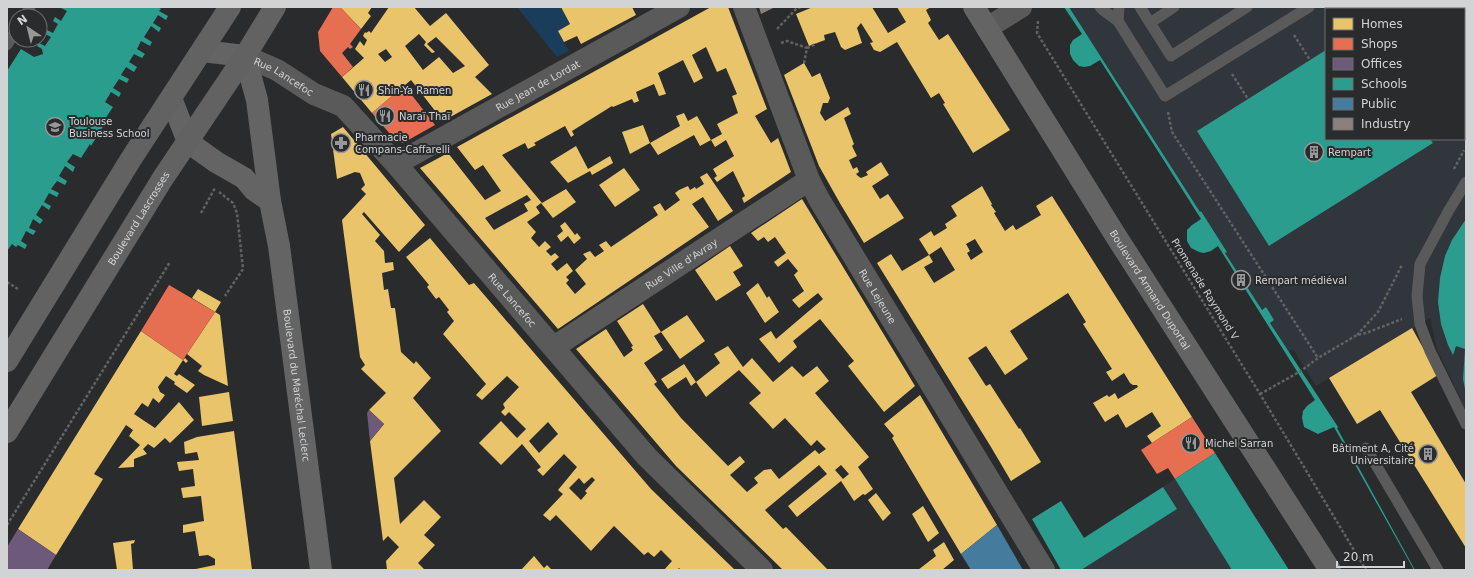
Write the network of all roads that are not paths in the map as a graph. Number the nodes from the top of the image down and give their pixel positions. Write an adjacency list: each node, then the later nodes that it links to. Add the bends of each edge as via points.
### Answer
1 (230, 7): 16 (main road)
2 (275, 7): 17 (main road, Boulevard Lascrosses)
3 (679, 7): 20 (street, Rue Jean de Lordat)
4 (744, 7): 21 (street, Rue Lejeune)
5 (974, 7): 15 (main road, Boulevard Armand Duportal)
6 (1100, 7): 13 (lane)
7 (1119, 7): 13 (lane)
8 (1140, 7): 14 (lane)
9 (1174, 7): 14 (lane)
10 (1247, 7): 14 (lane, via 1171,56)
11 (1309, 7): 13 (lane, via 1165,96)
12 (1030, 12): 15 (street)
13 (1118, 21)
14 (1150, 23)
15 (987, 28): 32 (main road, Boulevard Armand Duportal, via 1118,240)
16 (202, 51): 17 (main road); 18 (main road)
17 (245, 56): 19 (main road, Boulevard Lascrosses); 20 (street, Rue Lancefoc, via 277,70 314,94 343,106); 23 (main road, Boulevard du Maréchal Leclerc, via 257,100)
18 (171, 98): 19 (main road); 25 (main road)
19 (188, 142): 23 (main road, via 244,178 254,190); 27 (main road, Boulevard Lascrosses, via 104,272)
20 (396, 164): 24 (street, Rue Lancefoc)
21 (809, 180): 24 (street, Rue Ville d'Avray); 31 (street, Rue Lejeune)
22 (1466, 182): 26 (lane, via 1420,264 1417,296 1420,324 1430,351)
23 (270, 201): 29 (main road, Boulevard du Maréchal Leclerc, via 279,246)
24 (554, 348): 30 (street, Rue Lancefoc, via 647,457)
25 (7, 361)
26 (1466, 424)
27 (7, 432)
28 (1366, 448): 33 (lane)
29 (321, 570)
30 (762, 570)
31 (1044, 570)
32 (1330, 570)
33 (1438, 570)

